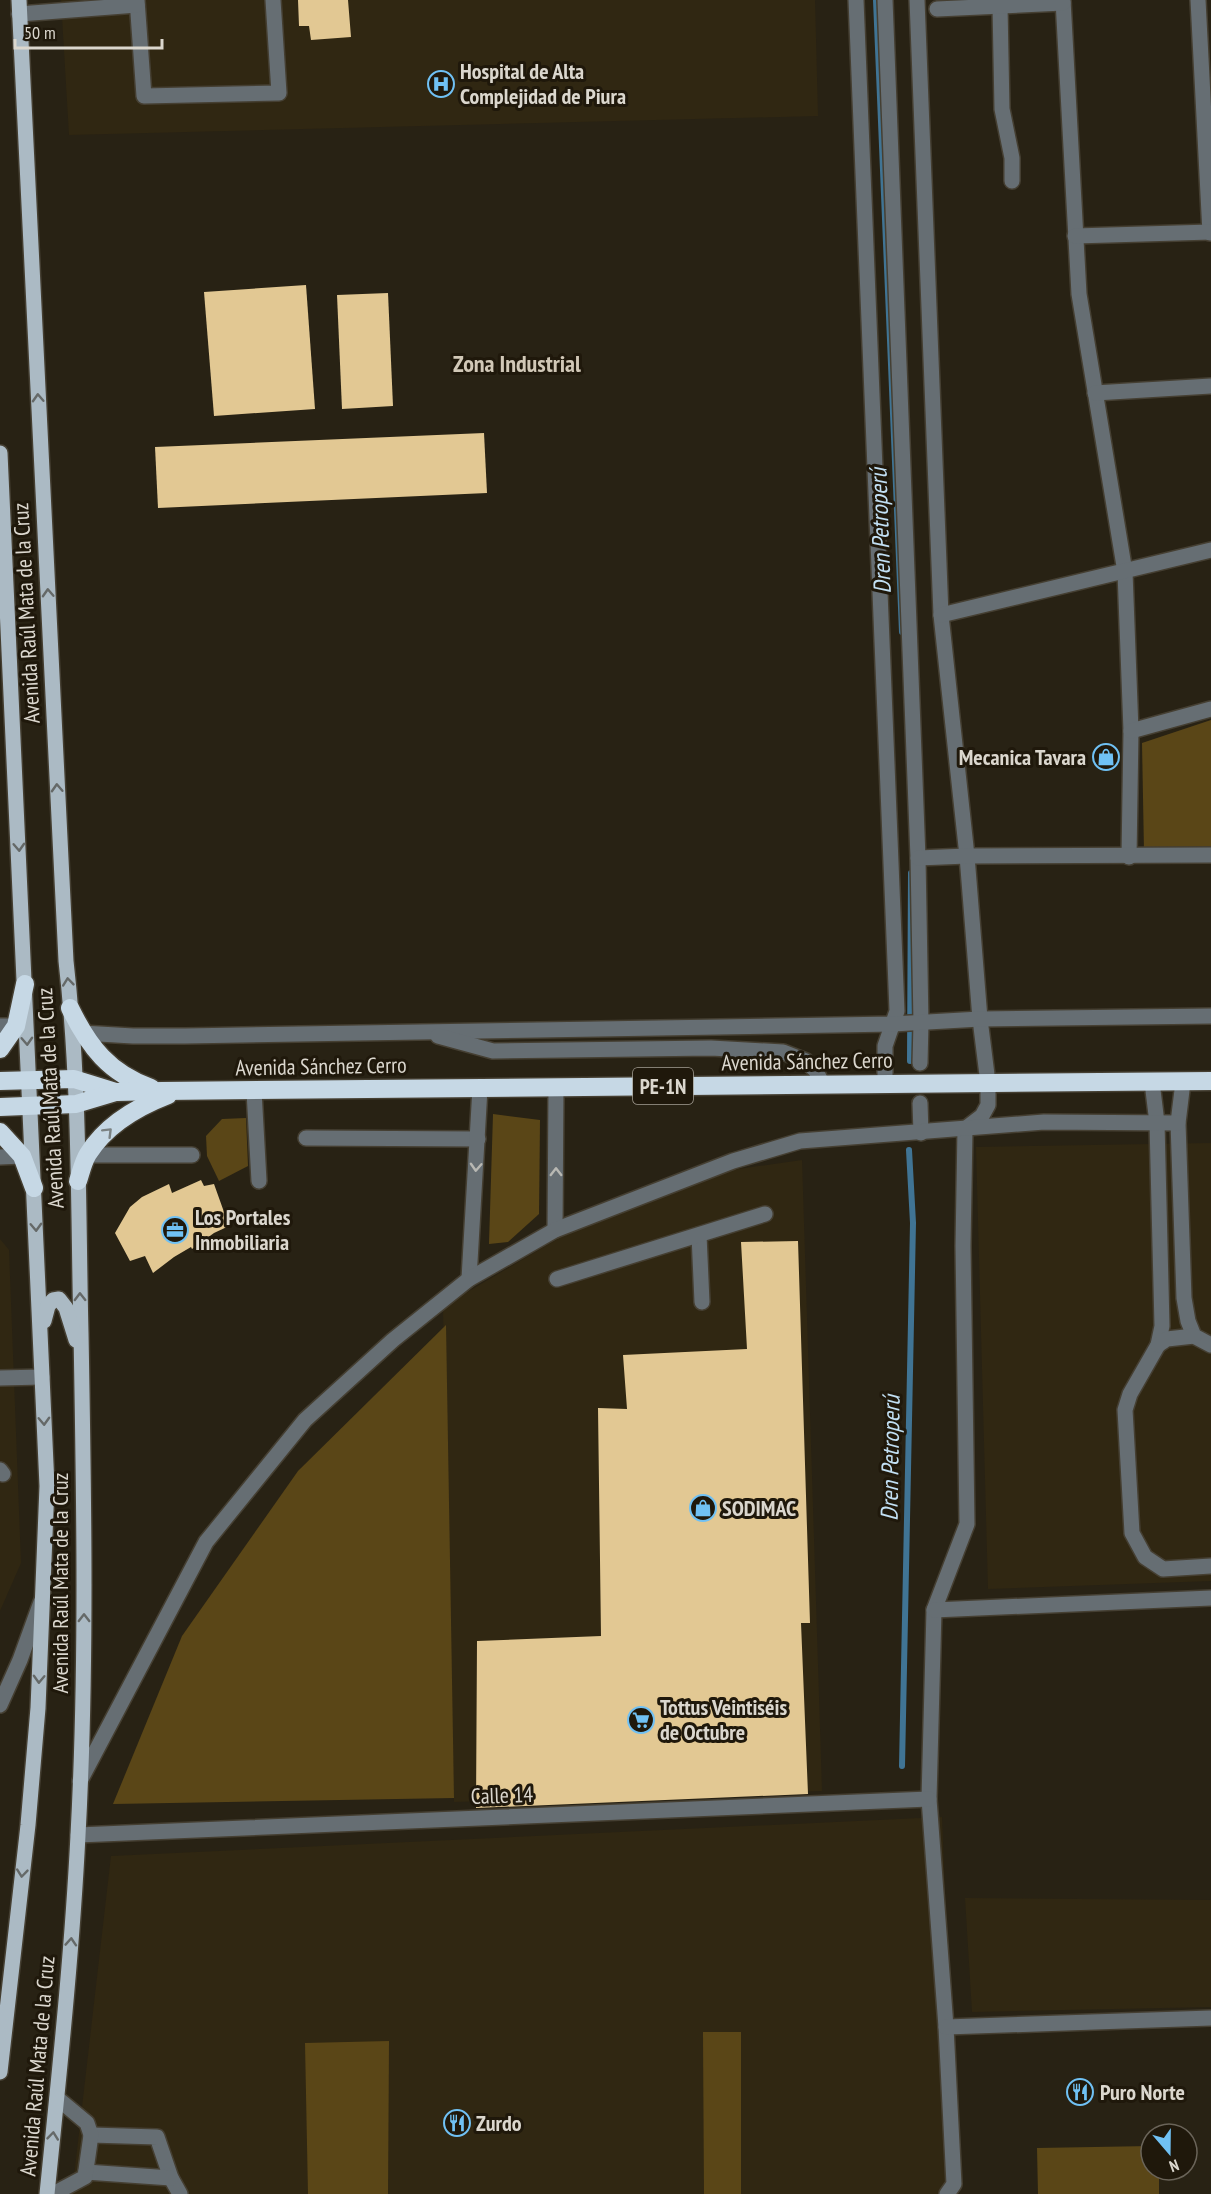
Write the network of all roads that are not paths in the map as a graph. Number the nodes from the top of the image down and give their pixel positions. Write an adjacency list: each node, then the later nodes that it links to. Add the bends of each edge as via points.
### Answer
1 (273, 0): 7 (street, via 279,93 144,96)
2 (856, 0): 31 (street, via 897,1011)
3 (885, 0): 25 (street)
4 (917, 0): 19 (street)
5 (1198, 0): 12 (street)
6 (1063, 2): 8 (street); 13 (street)
7 (137, 3): 9 (street)
8 (1000, 6): 10 (street); 11 (street, via 1002,109 1012,158)
9 (19, 7): 27 (main road, Avenida Raúl Mata de la Cruz, one-way to 9)
10 (938, 9)
11 (1012, 181)
12 (1211, 232): 13 (street)
13 (1075, 236): 15 (street, via 1079,294)
14 (1211, 386): 15 (street)
15 (1095, 393): 18 (street)
16 (0, 453): 26 (main road, Avenida Raúl Mata de la Cruz, one-way to 26)
17 (1211, 550): 18 (street)
18 (1125, 572): 19 (street); 21 (street)
19 (941, 615): 22 (street)
20 (1211, 709): 21 (street)
21 (1131, 731): 24 (street)
22 (967, 855): 24 (street); 25 (street); 29 (street)
23 (1211, 855): 24 (street)
24 (1129, 857)
25 (918, 858): 30 (street)
26 (25, 984): 32 (highway); 39 (main road, Avenida Raúl Mata de la Cruz, one-way to 39)
27 (70, 1008): 34 (highway); 37 (main road, Avenida Raúl Mata de la Cruz)
28 (1211, 1016): 29 (street)
29 (980, 1019): 30 (street); 43 (street)
30 (921, 1023): 31 (street); 36 (street)
31 (893, 1024): 33 (street); 44 (street, via 885,1046)
32 (8, 1026): 35 (highway)
33 (422, 1032): 34 (street, via 133,1036); 45 (street, via 493,1052 711,1048 783,1052 806,1061)
34 (82, 1033): 48 (highway, via 94,1050 123,1076)
35 (0, 1049)
36 (920, 1063)
37 (74, 1079): 39 (highway, Avenida Sánchez Cerro / PE-1N); 50 (highway, Avenida Sánchez Cerro / PE-1N); 52 (main road, Avenida Raúl Mata de la Cruz)
38 (0, 1081): 39 (highway, Avenida Sánchez Cerro / PE-1N)
39 (29, 1081): 53 (main road, Avenida Raúl Mata de la Cruz)
40 (1152, 1082): 41 (highway, Avenida Sánchez Cerro / PE-1N); 43 (highway, Avenida Sánchez Cerro / PE-1N); 55 (street)
41 (1183, 1082): 42 (highway, Avenida Sánchez Cerro / PE-1N); 56 (street)
42 (1211, 1082)
43 (988, 1083): 44 (highway, Avenida Sánchez Cerro / PE-1N); 57 (street, via 988,1105 982,1116)
44 (885, 1084): 45 (highway, Avenida Sánchez Cerro / PE-1N)
45 (823, 1085): 47 (highway, Avenida Sánchez Cerro / PE-1N)
46 (480, 1088): 47 (highway, Avenida Sánchez Cerro / PE-1N); 49 (highway, Avenida Sánchez Cerro / PE-1N); 61 (street)
47 (556, 1088): 70 (street, one-way to 47)
48 (170, 1091): 49 (highway, Avenida Sánchez Cerro / PE-1N); 50 (highway, Avenida Sánchez Cerro / PE-1N); 62 (highway, one-way to 48, via 122,1118)
49 (254, 1091): 67 (street)
50 (116, 1092): 52 (highway, Avenida Sánchez Cerro / PE-1N)
51 (920, 1102): 59 (street)
52 (76, 1104): 53 (highway, Avenida Sánchez Cerro / PE-1N); 66 (main road, Avenida Raúl Mata de la Cruz)
53 (31, 1105): 54 (highway, Avenida Sánchez Cerro / PE-1N); 68 (main road, Avenida Raúl Mata de la Cruz)
54 (0, 1107)
55 (1157, 1123): 56 (street); 57 (street, via 1044,1122); 76 (street, via 1162,1297)
56 (1178, 1123): 75 (street, via 1184,1298)
57 (964, 1129): 59 (street); 85 (street, via 967,1524)
58 (0, 1132): 64 (highway)
59 (921, 1133): 70 (street, via 800,1141 681,1181)
60 (306, 1138): 61 (street)
61 (478, 1139): 72 (street, one-way to 72)
62 (87, 1155): 63 (street); 66 (highway)
63 (192, 1155)
64 (22, 1156): 65 (street); 68 (highway)
65 (0, 1157)
66 (78, 1181): 81 (main road, Avenida Raúl Mata de la Cruz, one-way to 66)
67 (260, 1181)
68 (34, 1188): 78 (main road, Avenida Raúl Mata de la Cruz, one-way to 78)
69 (765, 1214): 71 (street)
70 (555, 1230): 72 (street)
71 (699, 1235): 73 (street); 74 (street)
72 (470, 1279): 87 (street, via 305,1420 206,1542)
73 (557, 1279)
74 (702, 1302)
75 (1194, 1336): 76 (street, via 1167,1339); 77 (street)
76 (1158, 1345): 82 (street, via 1125,1410 1132,1533 1144,1557 1162,1569)
77 (1211, 1345)
78 (41, 1346): 79 (main road, Avenida Raúl Mata de la Cruz); 81 (main road, via 46,1311 53,1300 60,1299 77,1346)
79 (42, 1377): 80 (street); 83 (main road, Avenida Raúl Mata de la Cruz, one-way to 83, via 47,1486)
80 (0, 1378)
81 (82, 1382): 87 (main road, Avenida Raúl Mata de la Cruz, one-way to 81, via 84,1626)
82 (1211, 1566)
83 (43, 1597): 86 (street); 92 (main road, Avenida Raúl Mata de la Cruz, one-way to 92, via 34,1755)
84 (1211, 1598): 85 (street)
85 (934, 1610): 88 (street)
86 (0, 1705)
87 (80, 1781): 89 (main road, Avenida Raúl Mata de la Cruz)
88 (929, 1799): 89 (street, Calle 14); 91 (street)
89 (78, 1835): 93 (main road, Avenida Raúl Mata de la Cruz, one-way to 89)
90 (1211, 2018): 91 (street)
91 (946, 2026): 97 (street)
92 (0, 2072)
93 (57, 2098): 94 (street, via 87,2123); 98 (main road, Avenida Raúl Mata de la Cruz, one-way to 93)
94 (91, 2134): 95 (street); 96 (street, via 158,2137)
95 (86, 2172): 96 (street); 99 (street, via 85,2177)
96 (171, 2178): 100 (street)
97 (950, 2189)
98 (47, 2194)
99 (53, 2194)
100 (180, 2194)

